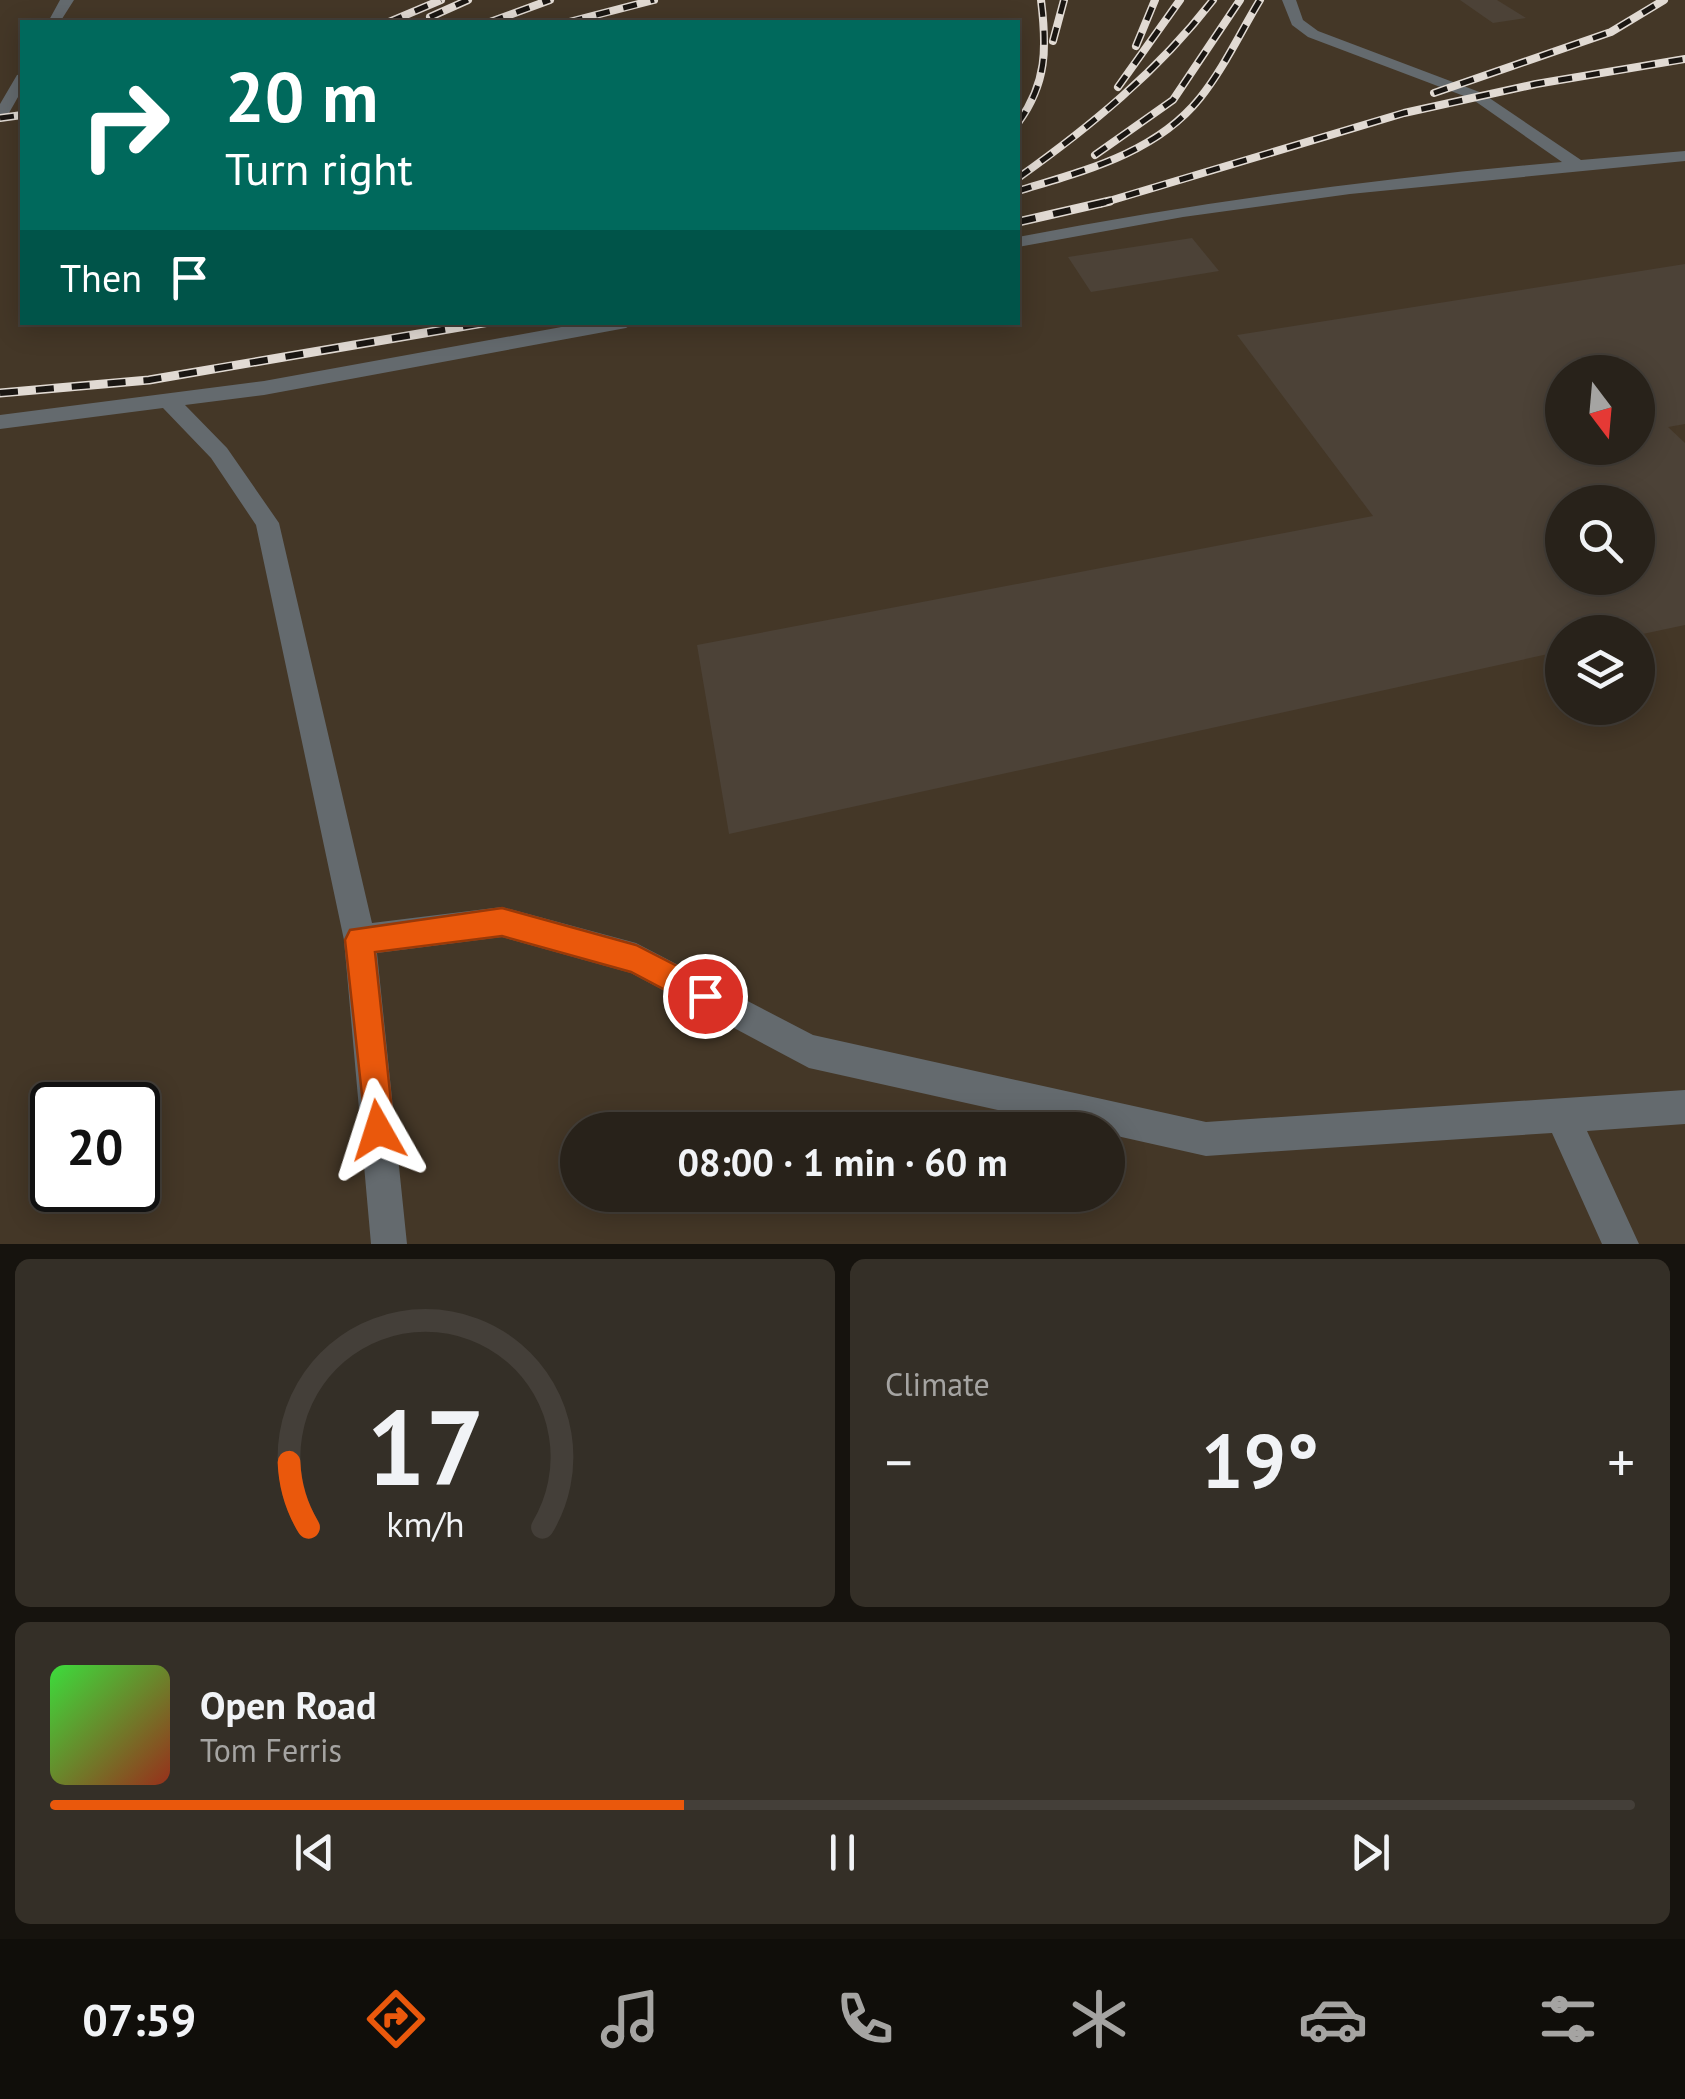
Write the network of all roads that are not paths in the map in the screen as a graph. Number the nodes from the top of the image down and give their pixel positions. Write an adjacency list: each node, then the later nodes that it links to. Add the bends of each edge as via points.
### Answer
1 (1289, 0): 5 (lane, via 1296,22 1313,34 1477,96)
2 (20, 82): 3 (lane)
3 (0, 117)
4 (1685, 156): 5 (lane)
5 (1578, 165): 6 (lane, via 1454,174)
6 (1020, 242)
7 (610, 325): 8 (lane)
8 (167, 400): 9 (lane); 10 (lane, via 219,453 267,523)
9 (0, 422)
10 (360, 940): 12 (lane, via 502,922 636,959 809,1051 1206,1139); 13 (lane)
11 (1685, 1107): 12 (lane)
12 (1562, 1115): 14 (lane)
13 (389, 1244)
14 (1621, 1244)

